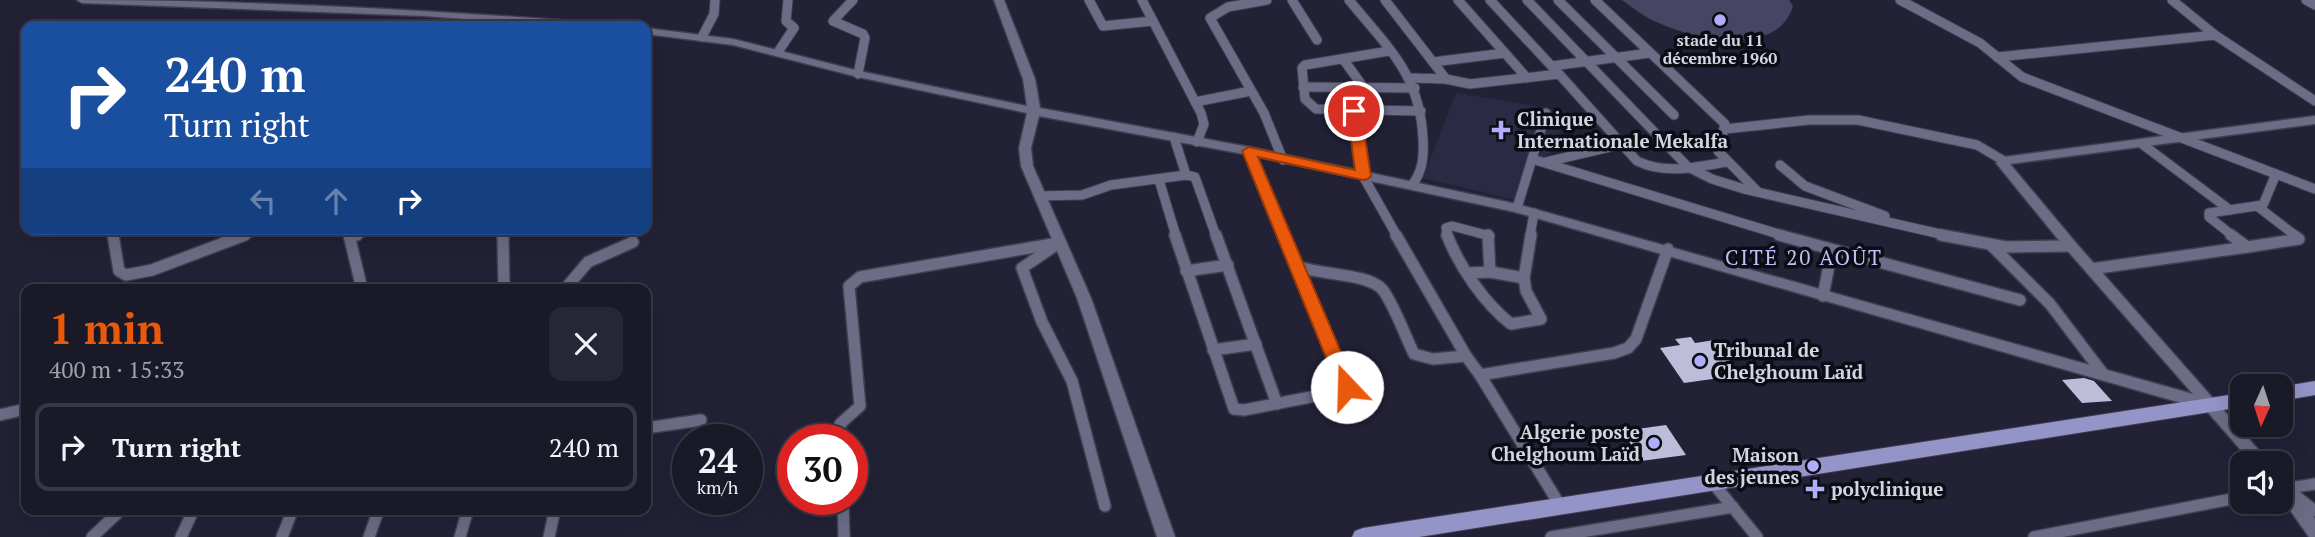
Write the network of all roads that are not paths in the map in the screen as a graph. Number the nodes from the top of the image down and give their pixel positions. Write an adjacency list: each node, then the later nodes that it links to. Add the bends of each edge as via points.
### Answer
1 (82, 0): 20 (street)
2 (715, 0): 24 (street, via 714,14)
3 (788, 0): 27 (street, via 786,21 794,29)
4 (853, 0): 36 (street, via 833,22 865,38)
5 (999, 0): 47 (street, via 1029,79)
6 (1090, 0): 21 (street, via 1103,26)
7 (1142, 0): 21 (street)
8 (1267, 0): 44 (street, via 1216,10 1210,18)
9 (1292, 0): 25 (street)
10 (1349, 0): 26 (street)
11 (1397, 0): 19 (street)
12 (1458, 0): 28 (street)
13 (1490, 0): 35 (street)
14 (1527, 0): 33 (street)
15 (1558, 0): 30 (street)
16 (1595, 0): 29 (street)
17 (1900, 0): 31 (street)
18 (2172, 0): 23 (street)
19 (1385, 1): 34 (street)
20 (534, 21)
21 (1153, 21): 46 (street)
22 (651, 32): 24 (street)
23 (2215, 35): 31 (street); 45 (street)
24 (702, 37): 27 (street)
25 (1317, 40)
26 (1389, 51): 32 (street); 38 (street)
27 (778, 52): 36 (street)
28 (1505, 53): 34 (street); 39 (street)
29 (1650, 53): 30 (street); 53 (street, via 1725,124)
30 (1617, 57): 33 (street); 51 (street)
31 (1997, 57): 55 (street, via 2022,77)
32 (1343, 59): 41 (street, via 1303,67); 42 (street)
33 (1586, 61): 35 (street); 65 (street)
34 (1433, 62): 40 (street)
35 (1552, 66): 37 (street)
36 (858, 74): 47 (street)
37 (1559, 74): 39 (street); 57 (street)
38 (1409, 78): 40 (street); 43 (street)
39 (1527, 78): 40 (street, via 1470,83)
40 (1446, 79)
41 (1303, 87): 42 (street); 48 (street, via 1305,99 1316,109)
42 (1364, 88): 43 (street)
43 (1415, 88): 49 (street)
44 (1251, 91): 46 (street); 60 (street)
45 (2315, 101)
46 (1195, 102): 56 (street, via 1204,124)
47 (1034, 111): 54 (street); 73 (street, via 1025,148)
48 (1354, 111): 49 (street); 68 (street)
49 (1421, 111): 70 (street, via 1422,167)
50 (1546, 113): 61 (street)
51 (1674, 115)
52 (2315, 120): 55 (street)
53 (1725, 129): 62 (street, via 1858,120 1976,145); 63 (street, via 1717,144)
54 (1174, 137): 56 (street); 67 (street)
55 (2182, 139): 58 (street); 66 (street)
56 (1197, 142): 59 (street)
57 (1623, 144): 61 (street); 65 (street, via 1647,167)
58 (2142, 144): 62 (street); 76 (street)
59 (1249, 151): 60 (street); 91 (street)
60 (1283, 160): 68 (street)
61 (1537, 161): 75 (street); 89 (street)
62 (2004, 161): 86 (street, via 2004,169)
63 (1727, 162): 65 (street); 72 (street)
64 (1780, 165): 78 (street, via 1805,186)
65 (1688, 167): 72 (street)
66 (2276, 174): 71 (street); 74 (street, via 2263,205)
67 (1186, 175): 69 (street); 90 (street, via 1196,178)
68 (1363, 176): 70 (street); 104 (street)
69 (1159, 180): 73 (street, via 1111,185 1082,195); 93 (street)
70 (1412, 186): 75 (street)
71 (2315, 189)
72 (1758, 192): 78 (street)
73 (1039, 196): 84 (street)
74 (2257, 206): 76 (street); 87 (street, via 2300,239)
75 (1517, 208): 77 (street)
76 (2230, 210): 87 (street, via 2208,215)
77 (1534, 213): 88 (street); 96 (street)
78 (1900, 224): 85 (street)
79 (113, 235): 80 (street, via 119,271 126,275 152,270)
80 (243, 235)
81 (347, 235): 97 (street)
82 (503, 235): 98 (street)
83 (633, 242): 99 (street, via 588,262)
84 (1058, 243): 115 (street, via 860,276 849,286 860,406); 123 (street, via 1022,268 1042,322 1072,381); 142 (street, via 1084,298)
85 (1992, 246): 86 (street); 106 (street, via 2050,304)
86 (2071, 246): 92 (street)
87 (2247, 247): 92 (street)
88 (1668, 249): 100 (street); 105 (street, via 1636,339 1628,348)
89 (1832, 250): 100 (street); 101 (street)
90 (1228, 265): 93 (street); 102 (street)
91 (1297, 266): 104 (street, via 1381,288 1420,358); 110 (street, via 1347,390)
92 (2091, 269): 111 (street)
93 (1186, 271): 103 (street)
94 (1490, 272): 95 (street); 95 (street, via 1490,235 1449,226 1447,238); 96 (street)
95 (1468, 273): 96 (street, via 1498,316 1516,325 1541,319)
96 (1524, 278)
97 (361, 284)
98 (504, 284)
99 (569, 284)
100 (1823, 296): 106 (street)
101 (2020, 300)
102 (1256, 344): 103 (street); 110 (street)
103 (1213, 350): 110 (street, via 1234,409)
104 (1466, 356): 105 (street)
105 (1480, 375): 124 (street)
106 (2105, 375): 111 (street)
107 (2315, 388): 108 (main road)
108 (2293, 392)
109 (2230, 402): 111 (main road)
110 (1277, 404)
111 (2210, 405): 117 (street); 118 (main road)
112 (21, 410): 113 (street)
113 (0, 415)
114 (701, 420): 116 (street)
115 (841, 424)
116 (651, 427)
117 (2251, 451)
118 (1713, 483): 124 (main road); 125 (street)
119 (2315, 484): 120 (street)
120 (2293, 486)
121 (2230, 500): 134 (street)
122 (2293, 500): 133 (street)
123 (1105, 506)
124 (1561, 507): 143 (main road)
125 (1733, 508): 144 (street); 145 (street)
126 (116, 515): 135 (street)
127 (191, 515): 136 (street)
128 (291, 515): 137 (street)
129 (377, 515): 138 (street)
130 (466, 515): 139 (street)
131 (554, 515): 140 (street)
132 (843, 515): 141 (street)
133 (2314, 524)
134 (2097, 532): 146 (street)
135 (92, 537)
136 (181, 537)
137 (282, 537)
138 (369, 537)
139 (460, 537)
140 (549, 537)
141 (844, 537)
142 (1166, 537)
143 (1363, 537)
144 (1551, 537)
145 (1757, 537)
146 (2034, 537)

